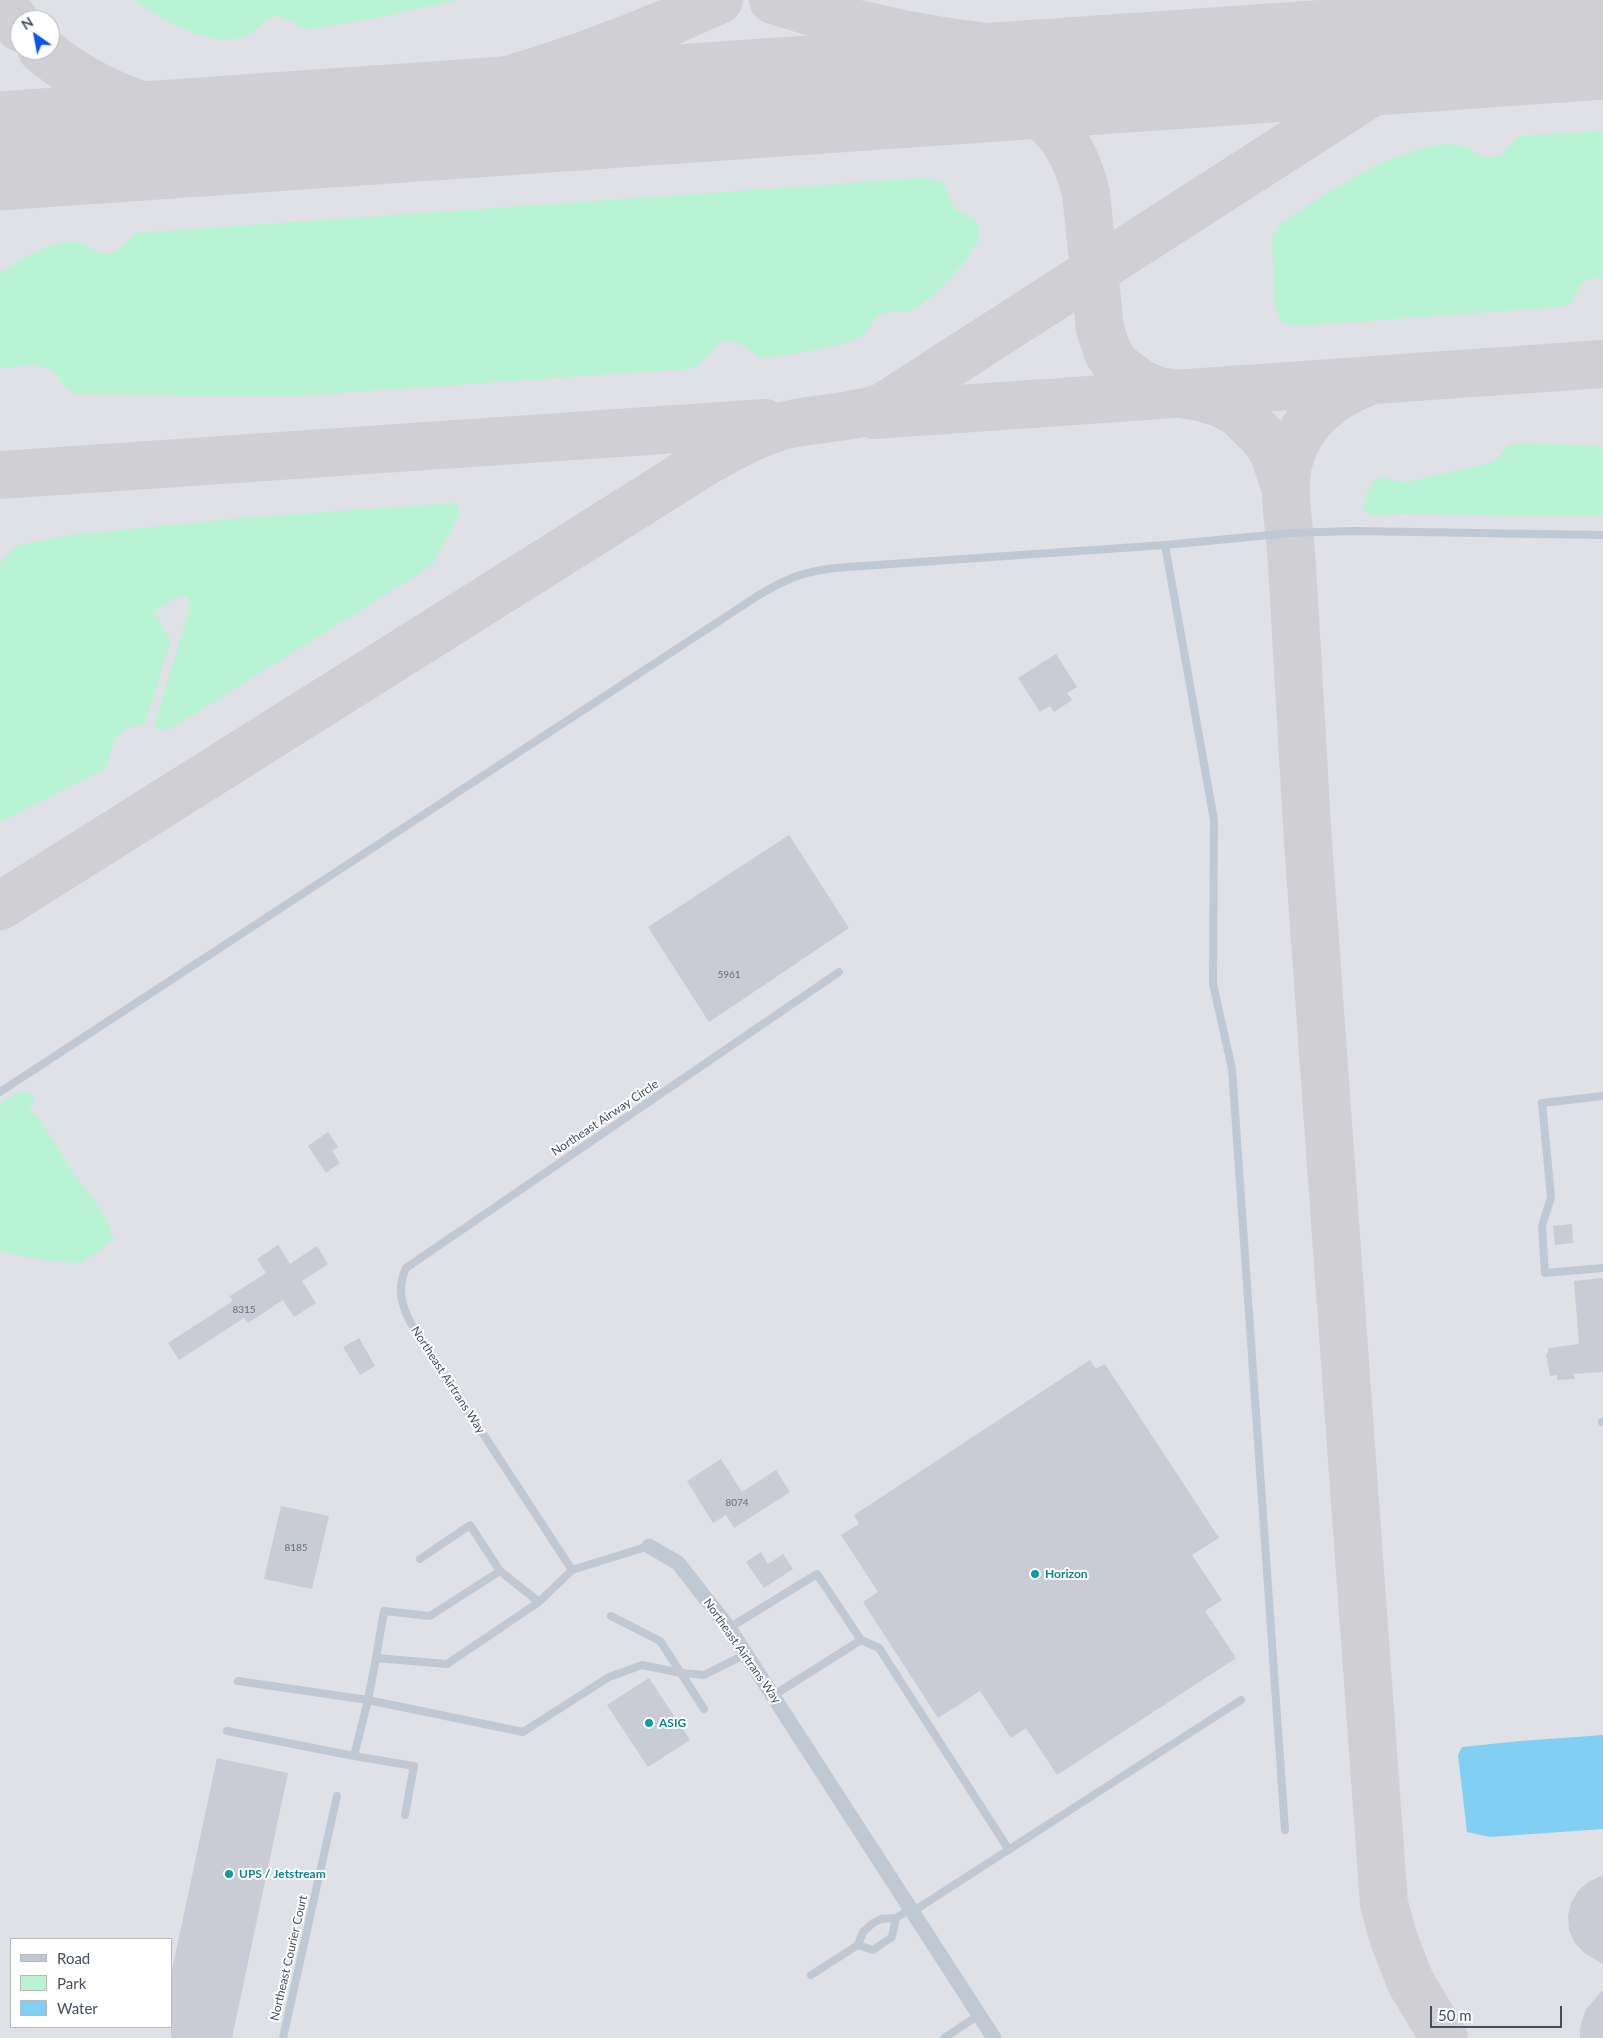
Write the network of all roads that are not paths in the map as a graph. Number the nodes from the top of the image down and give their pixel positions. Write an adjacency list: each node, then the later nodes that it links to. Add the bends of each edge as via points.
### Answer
1 (1603, 535): 2 (lane, via 1353,531)
2 (1165, 544): 4 (lane, via 821,569 786,579); 28 (lane, via 1214,820 1213,984 1232,1069)
3 (838, 972): 7 (lane, Northeast Airway Circle, via 406,1268 400,1280)
4 (0, 1092)
5 (1603, 1096): 6 (lane, via 1542,1103 1551,1197 1542,1226 1545,1273)
6 (1603, 1268)
7 (400, 1292): 10 (lane, Northeast Airtrans Way, via 403,1309 412,1325)
8 (649, 1546): 10 (lane, Northeast Airtrans Way); 14 (street, Northeast Airtrans Way, via 678,1563)
9 (420, 1559): 11 (lane, via 470,1525)
10 (572, 1570): 12 (lane)
11 (500, 1571): 12 (lane); 17 (lane, via 430,1616 384,1611)
12 (538, 1602): 17 (lane, via 447,1664)
13 (611, 1616): 18 (lane, via 660,1641)
14 (729, 1628): 15 (lane, via 817,1574); 16 (street, Northeast Airtrans Way)
15 (861, 1640): 20 (lane); 29 (lane, via 879,1648)
16 (746, 1654): 18 (lane, via 704,1675); 20 (street, Northeast Airtrans Way)
17 (376, 1658): 21 (lane)
18 (681, 1672): 21 (lane, via 642,1665 608,1677 523,1732); 23 (lane)
19 (238, 1681): 21 (lane)
20 (774, 1695): 30 (street, Northeast Airtrans Way)
21 (368, 1700): 25 (lane)
22 (1241, 1700): 29 (lane)
23 (704, 1709)
24 (227, 1731): 25 (lane)
25 (354, 1756): 27 (lane, via 414,1766)
26 (337, 1796): 35 (lane, Northeast Courier Court)
27 (405, 1814)
28 (1286, 1830)
29 (1009, 1850): 30 (lane)
30 (911, 1910): 31 (lane); 34 (street, Northeast Airtrans Way)
31 (896, 1918): 32 (lane, via 873,1923 863,1932); 32 (lane, via 892,1937 873,1950)
32 (858, 1945): 33 (lane)
33 (811, 1975)
34 (979, 2015): 36 (lane); 37 (street, Northeast Airtrans Way)
35 (283, 2038)
36 (944, 2038)
37 (994, 2038)

